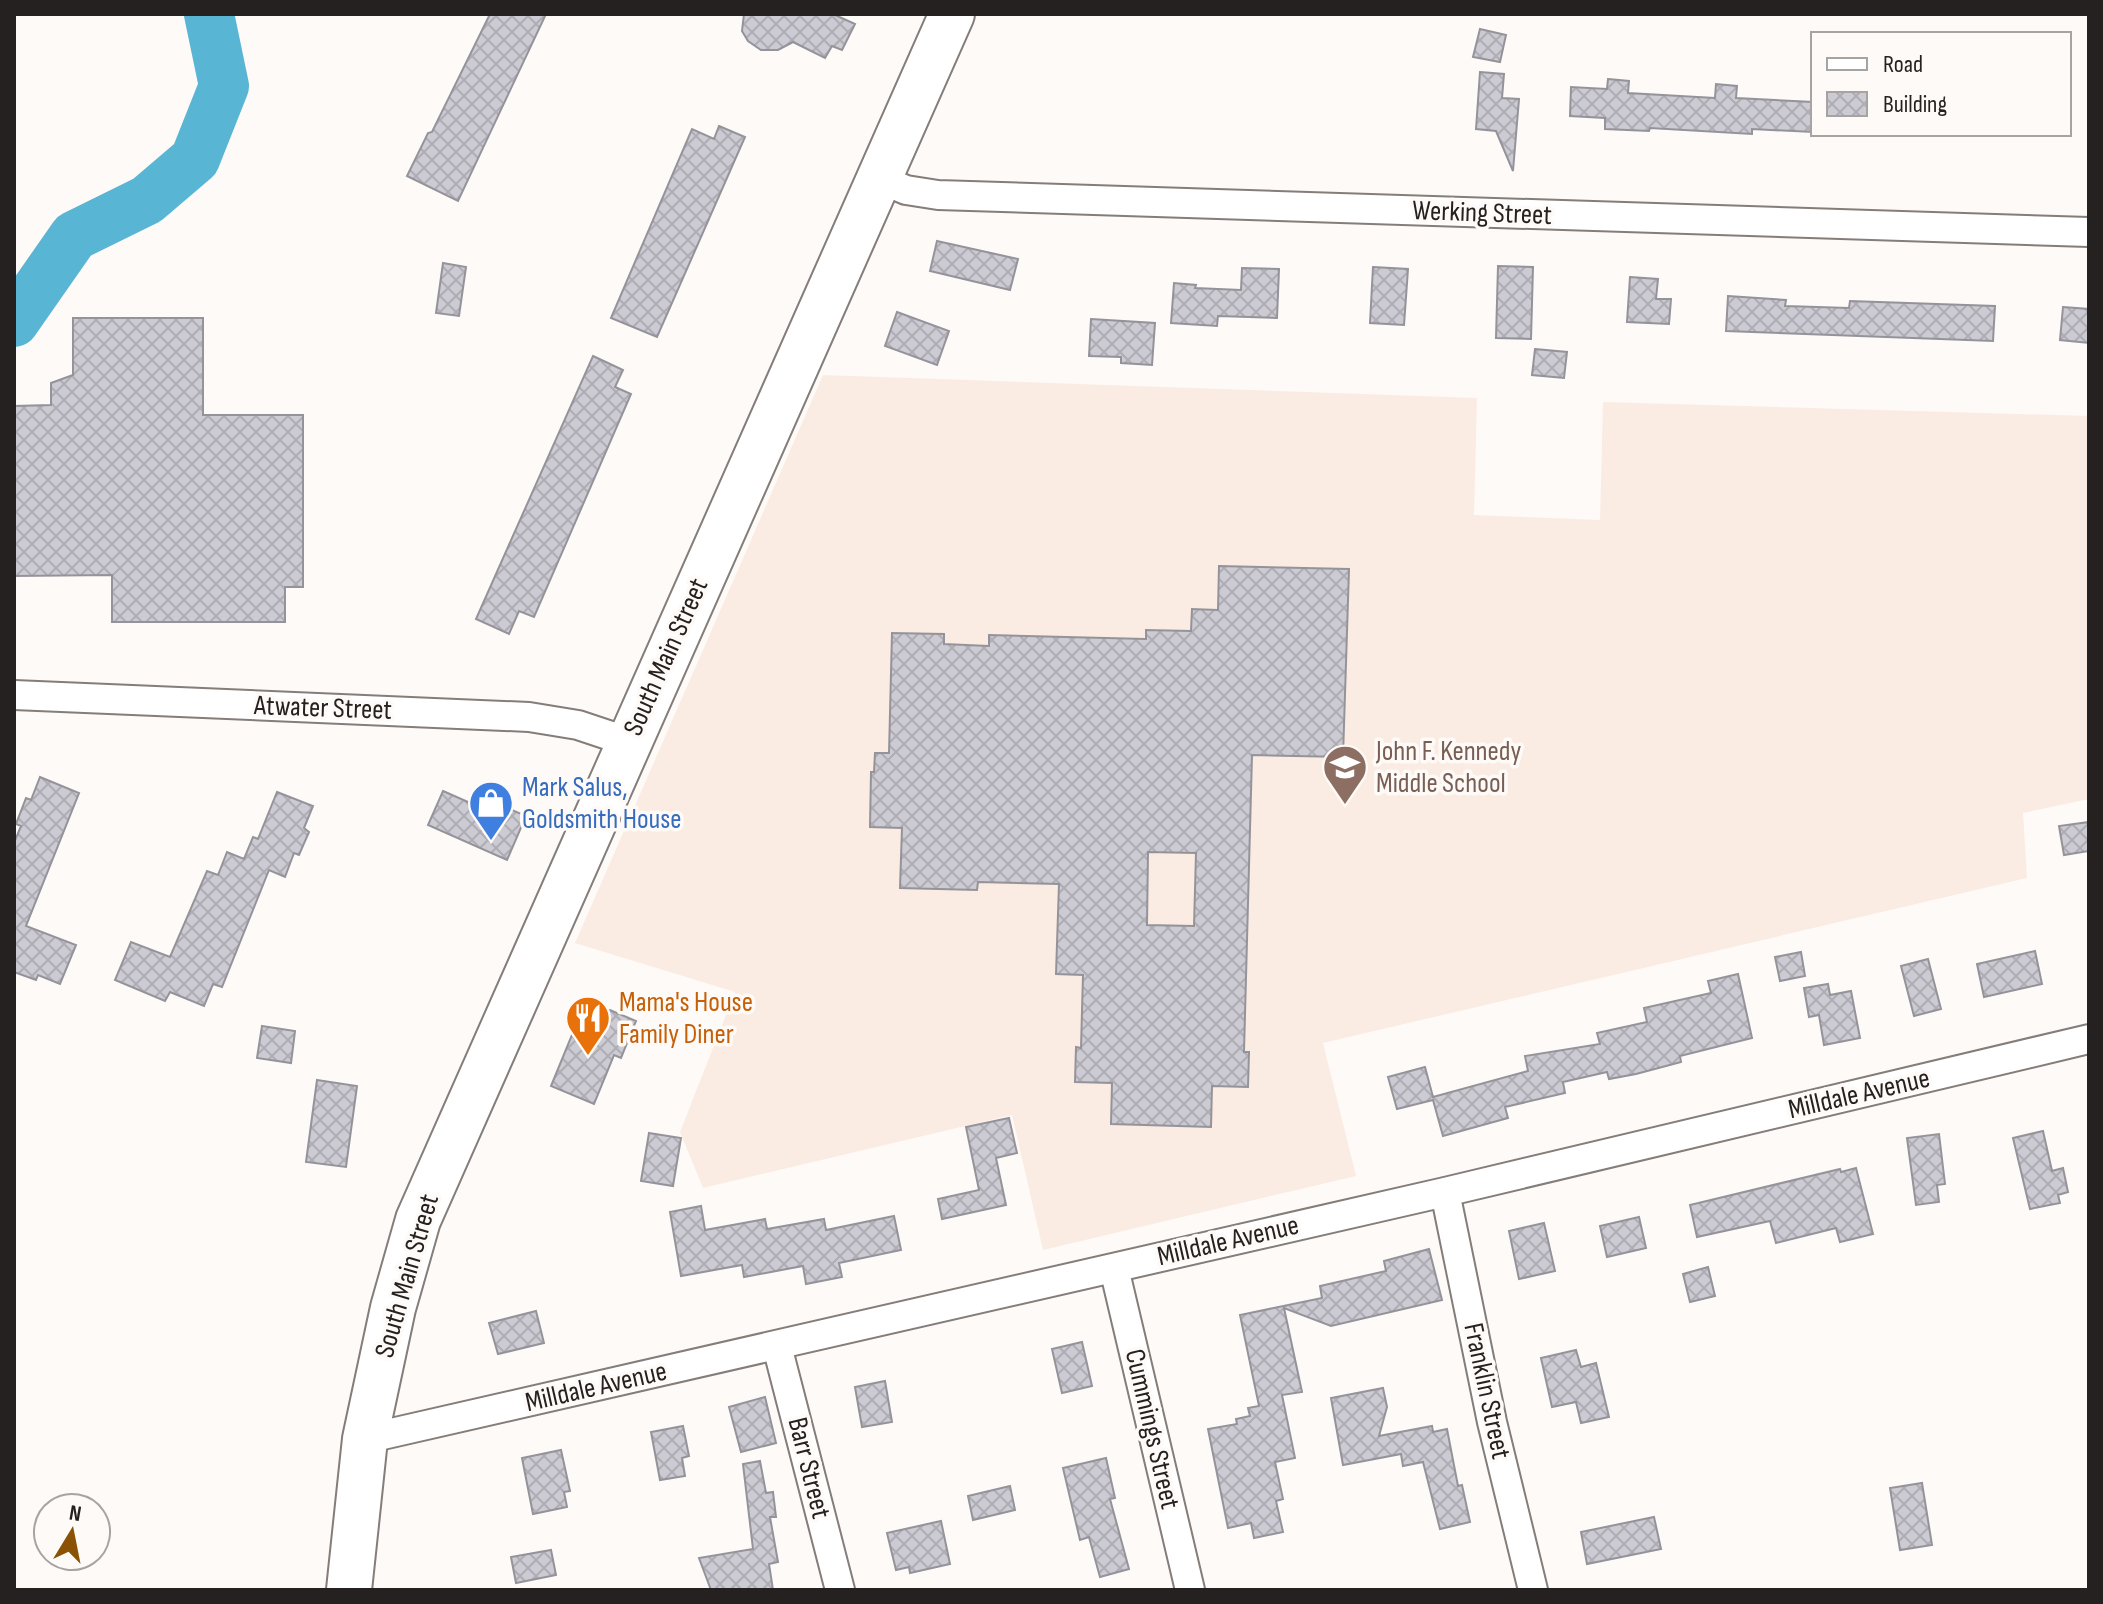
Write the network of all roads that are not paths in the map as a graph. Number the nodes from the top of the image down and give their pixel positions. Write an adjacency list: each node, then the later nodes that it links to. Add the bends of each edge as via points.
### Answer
1 (952, 14): 2 (highway, South Main Street)
2 (878, 178): 3 (street, Werking Street, via 938,195); 5 (highway, South Main Street)
3 (2089, 232)
4 (14, 695): 5 (street, Atwater Street, via 529,717 578,725)
5 (629, 742): 10 (highway, South Main Street, via 418,1220)
6 (2089, 1039): 7 (street, Milldale Avenue)
7 (1445, 1192): 8 (street, Milldale Avenue); 14 (street, Franklin Street)
8 (1114, 1268): 9 (street, Milldale Avenue); 13 (street, Cummings Street)
9 (777, 1346): 10 (street, Milldale Avenue); 12 (street, Barr Street)
10 (365, 1439): 11 (highway, South Main Street)
11 (349, 1590)
12 (840, 1590)
13 (1190, 1590)
14 (1533, 1590)

